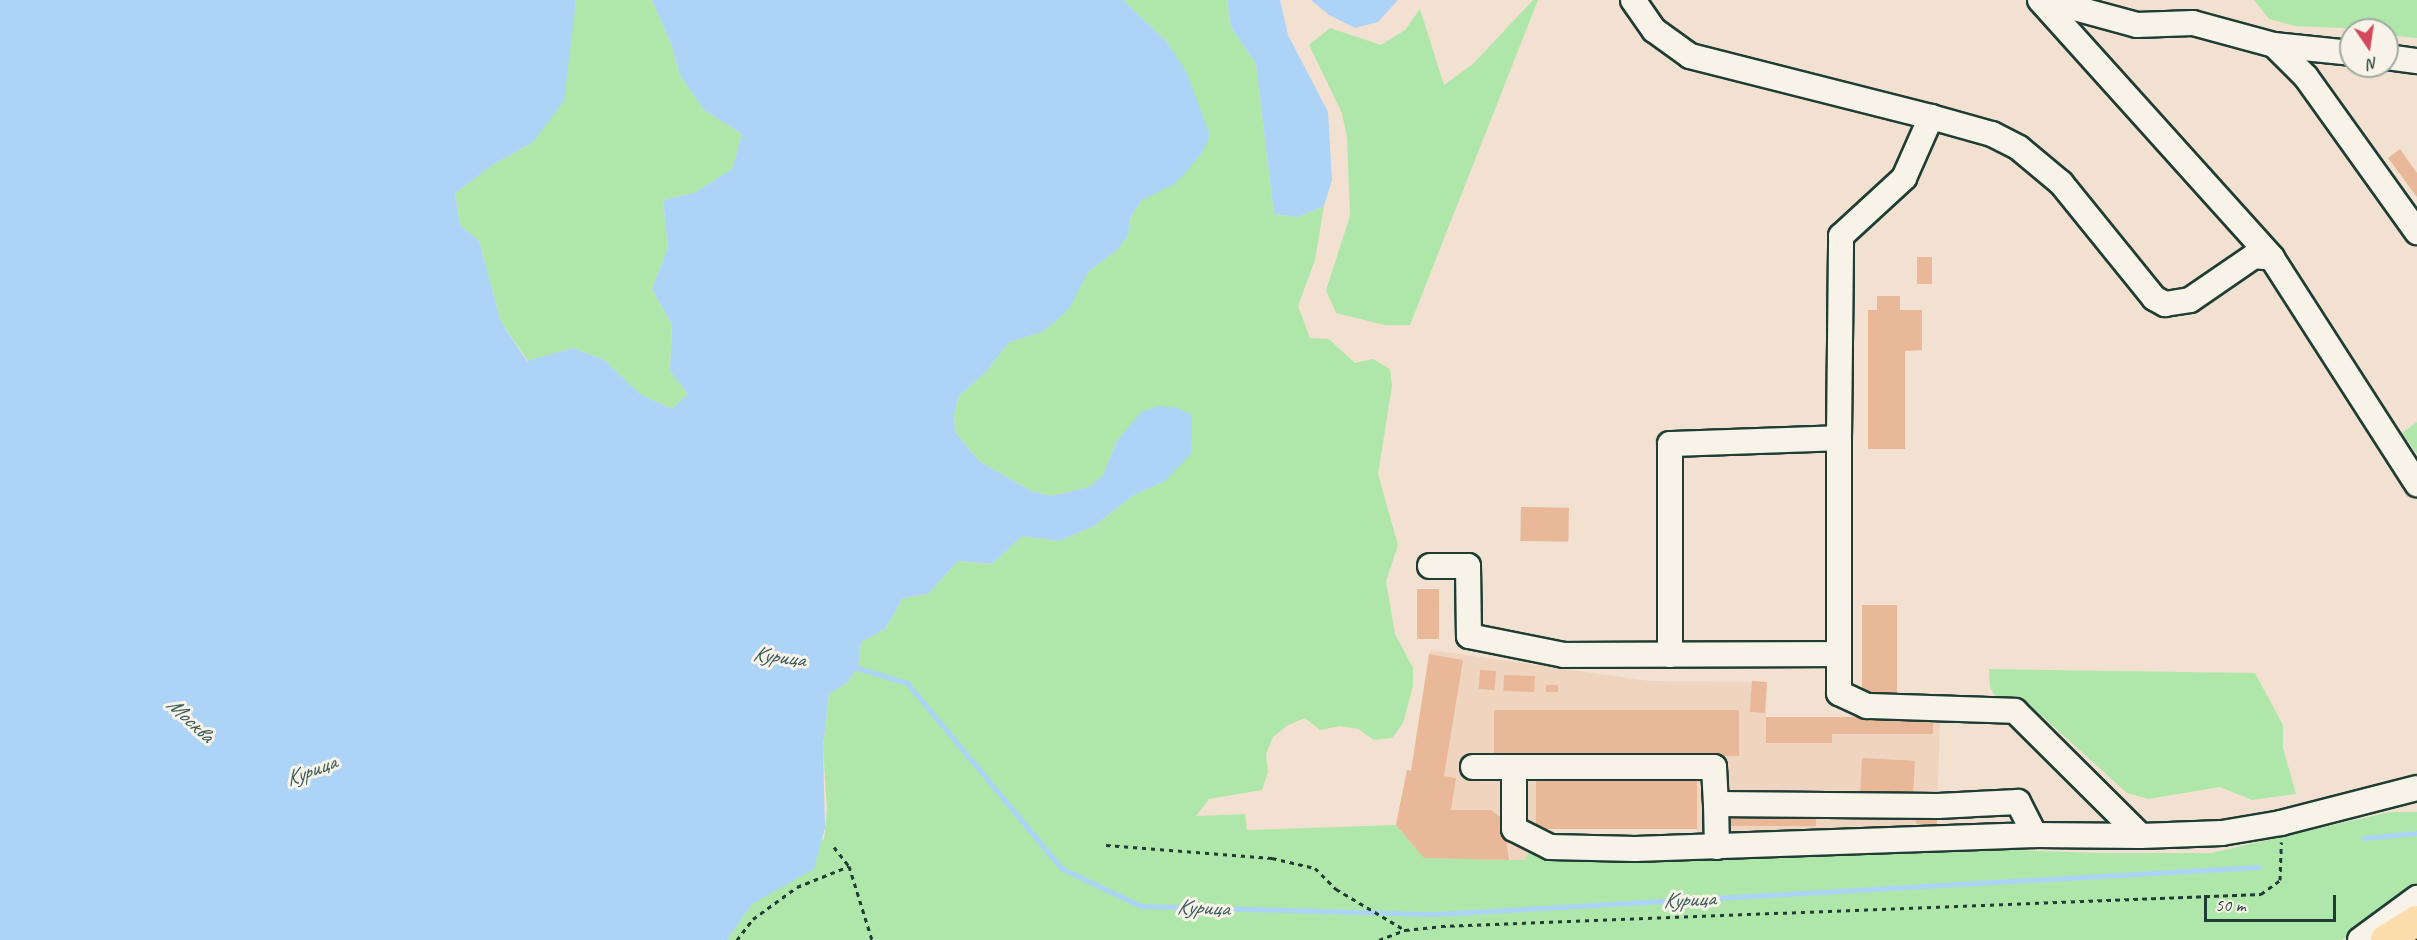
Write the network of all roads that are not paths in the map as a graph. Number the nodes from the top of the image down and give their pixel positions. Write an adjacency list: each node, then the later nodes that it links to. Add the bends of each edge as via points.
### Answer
1 (1633, 0): 8 (street, via 1654,30 1690,56)
2 (2040, 0): 10 (street)
3 (2045, 0): 4 (street, via 2138,25 2193,23)
4 (2274, 45): 5 (street); 9 (street, via 2306,77)
5 (2339, 52)
6 (2399, 59): 7 (street)
7 (2417, 61)
8 (1931, 117): 10 (street, via 1992,134 2019,148 2061,183 2154,298 2164,304 2190,300 2254,256); 11 (street, via 1904,178 1841,236)
9 (2417, 232)
10 (2272, 258): 12 (street)
11 (1839, 438): 14 (street); 15 (street, via 1670,444)
12 (2417, 484)
13 (1430, 566): 15 (street, via 1468,566 1469,636 1564,655)
14 (1839, 654): 15 (street); 21 (street, via 1839,693 1868,706 2015,711)
15 (1670, 655)
16 (1473, 767): 17 (street)
17 (1514, 767): 19 (street, via 1714,767); 22 (street, via 1514,829 1532,841 1550,847 1576,848)
18 (2417, 788): 21 (street, via 2281,823 2222,833)
19 (1716, 804): 20 (street, via 2018,802); 22 (street)
20 (2035, 835): 21 (street); 22 (street)
21 (2141, 836)
22 (1717, 847)
23 (2417, 898): 25 (street)
24 (2417, 921): 26 (main road)
25 (2360, 940)
26 (2386, 940)

